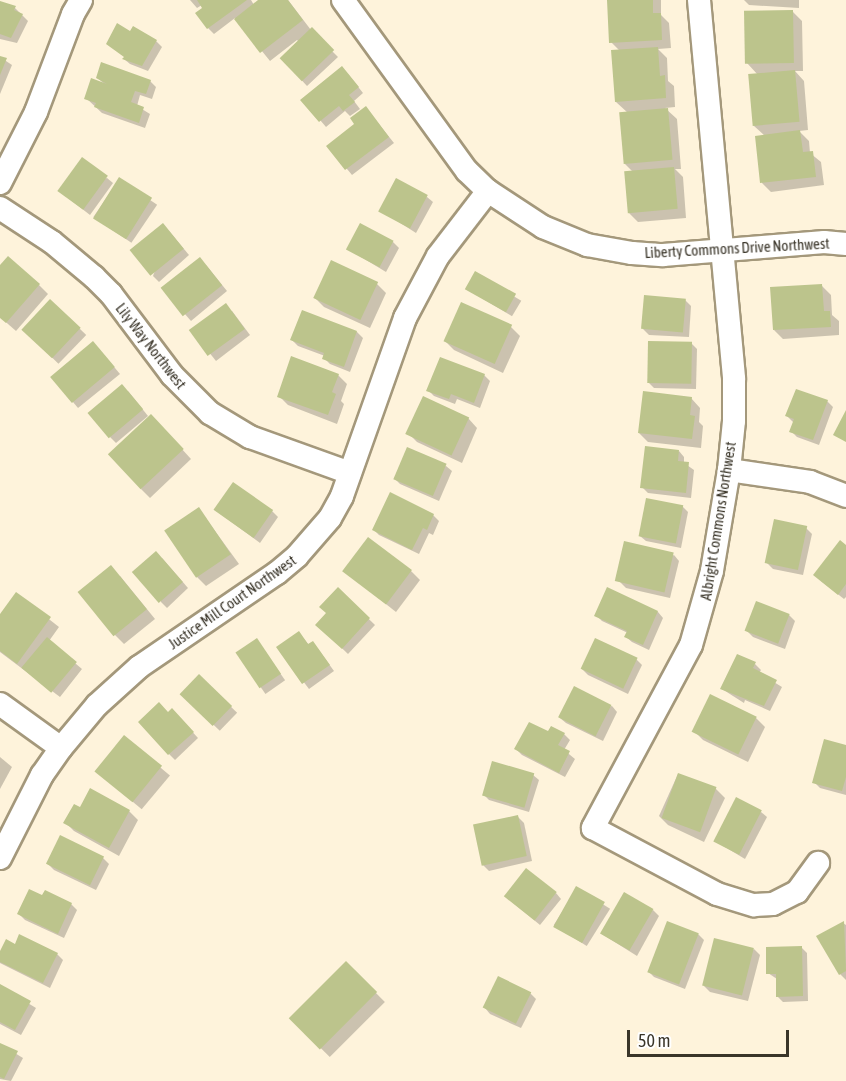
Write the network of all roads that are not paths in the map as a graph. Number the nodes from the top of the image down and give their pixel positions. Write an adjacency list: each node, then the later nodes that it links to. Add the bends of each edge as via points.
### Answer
1 (81, 0): 4 (street, via 36,112)
2 (343, 0): 5 (street, Liberty Commons Drive Northwest, via 445,144)
3 (699, 0): 8 (street, Albright Commons Northwest)
4 (0, 183)
5 (488, 191): 8 (street, Liberty Commons Drive Northwest, via 543,227 587,244 663,255); 10 (street, Justice Mill Court Northwest, via 422,282 390,357)
6 (0, 208): 10 (street, Lily Way Northwest, via 52,242 94,277 172,375 210,413 249,437)
7 (846, 244): 8 (street, Liberty Commons Drive Northwest, via 824,242)
8 (724, 250): 9 (street, Albright Commons Northwest, via 734,379)
9 (729, 470): 11 (street, via 810,482); 15 (street, Albright Commons Northwest, via 712,571 690,645 593,828 717,894 754,905 773,904 797,892)
10 (350, 473): 13 (street, Justice Mill Court Northwest, via 330,518 297,556 139,667 97,705)
11 (846, 496)
12 (0, 704): 13 (street)
13 (61, 748): 14 (street, Justice Mill Court Northwest, via 33,792)
14 (0, 858)
15 (818, 863)

